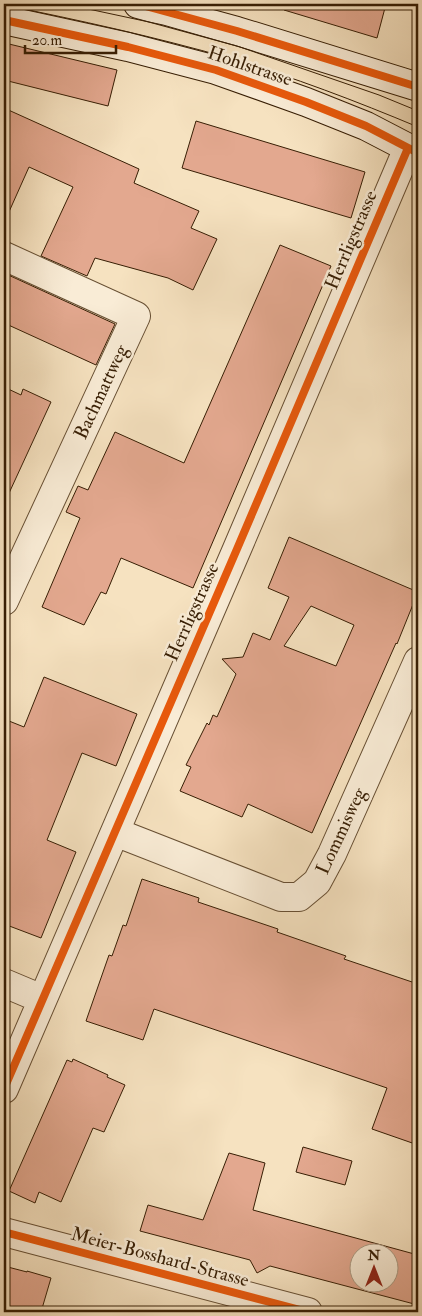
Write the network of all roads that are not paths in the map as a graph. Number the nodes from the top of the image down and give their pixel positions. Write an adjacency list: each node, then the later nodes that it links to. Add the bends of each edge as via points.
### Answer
1 (138, 4): 3 (street, Hohlstrasse, via 237,30)
2 (4, 20): 4 (street, Hohlstrasse, via 216,70 366,126)
3 (418, 87)
4 (413, 151): 8 (street, Herrligstrasse)
5 (4, 256): 6 (street, Bachmattweg, via 136,316)
6 (4, 601)
7 (418, 660): 8 (street, Lommisweg, via 332,854 317,882 299,897 281,897)
8 (115, 832): 10 (street, Herrligstrasse)
9 (4, 983): 10 (street)
10 (42, 999): 11 (street, Herrligstrasse)
11 (4, 1089)
12 (4, 1232): 13 (street, Meier-Bosshard-Strasse)
13 (255, 1306): 14 (street, Meier-Bosshard-Strasse)
14 (308, 1312)

